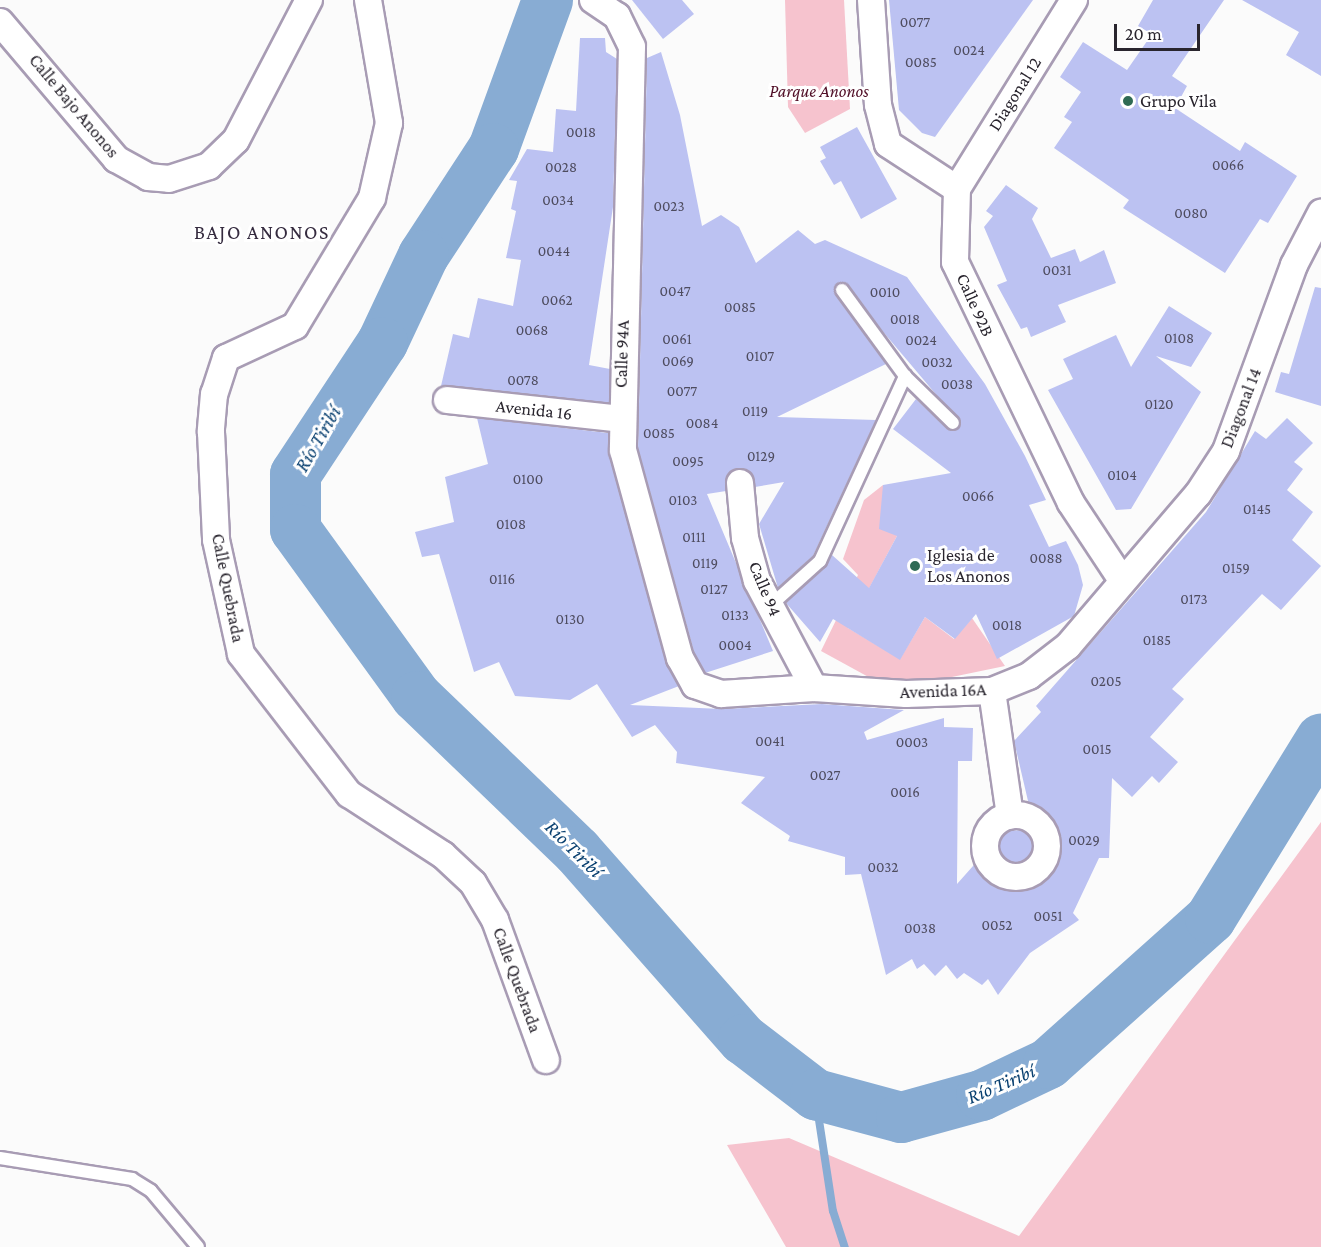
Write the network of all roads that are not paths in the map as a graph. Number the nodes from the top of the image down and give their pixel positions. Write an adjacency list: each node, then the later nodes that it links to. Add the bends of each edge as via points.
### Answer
1 (309, 0): 6 (street, Calle Bajo Anonos, via 236,140 209,166 169,179 148,177 116,159)
2 (368, 0): 21 (street, Calle Quebrada, via 389,123 372,198 296,326 226,358 214,394 211,432 216,540 241,654 349,794 443,855 473,883 495,920)
3 (592, 0): 12 (street, Calle 94A, via 617,16 632,46)
4 (871, 0): 7 (street, via 878,105 888,144)
5 (1069, 3): 7 (street, Diagonal 12)
6 (0, 22)
7 (957, 189): 15 (street, Calle 92B, via 953,227 963,286 1071,503)
8 (1321, 213): 15 (street, Diagonal 14, via 1294,265 1226,451 1198,495)
9 (842, 290): 10 (lane)
10 (905, 376): 13 (lane); 16 (lane, via 820,561)
11 (447, 400): 12 (street, Avenida 16)
12 (621, 419): 19 (street, Calle 94A, via 636,510 680,658 695,685)
13 (953, 423)
14 (740, 483): 16 (street, Calle 94, via 745,538)
15 (1122, 580): 18 (street, Avenida 16A, via 1068,646 1029,676)
16 (770, 606): 17 (street, Calle 94)
17 (814, 688): 18 (street, Avenida 16A, via 906,694); 19 (street, Avenida 16A)
18 (992, 691): 20 (street)
19 (721, 694)
20 (1010, 816)
21 (546, 1060)
22 (0, 1158): 23 (lane, via 132,1179 151,1191)
23 (198, 1247)

